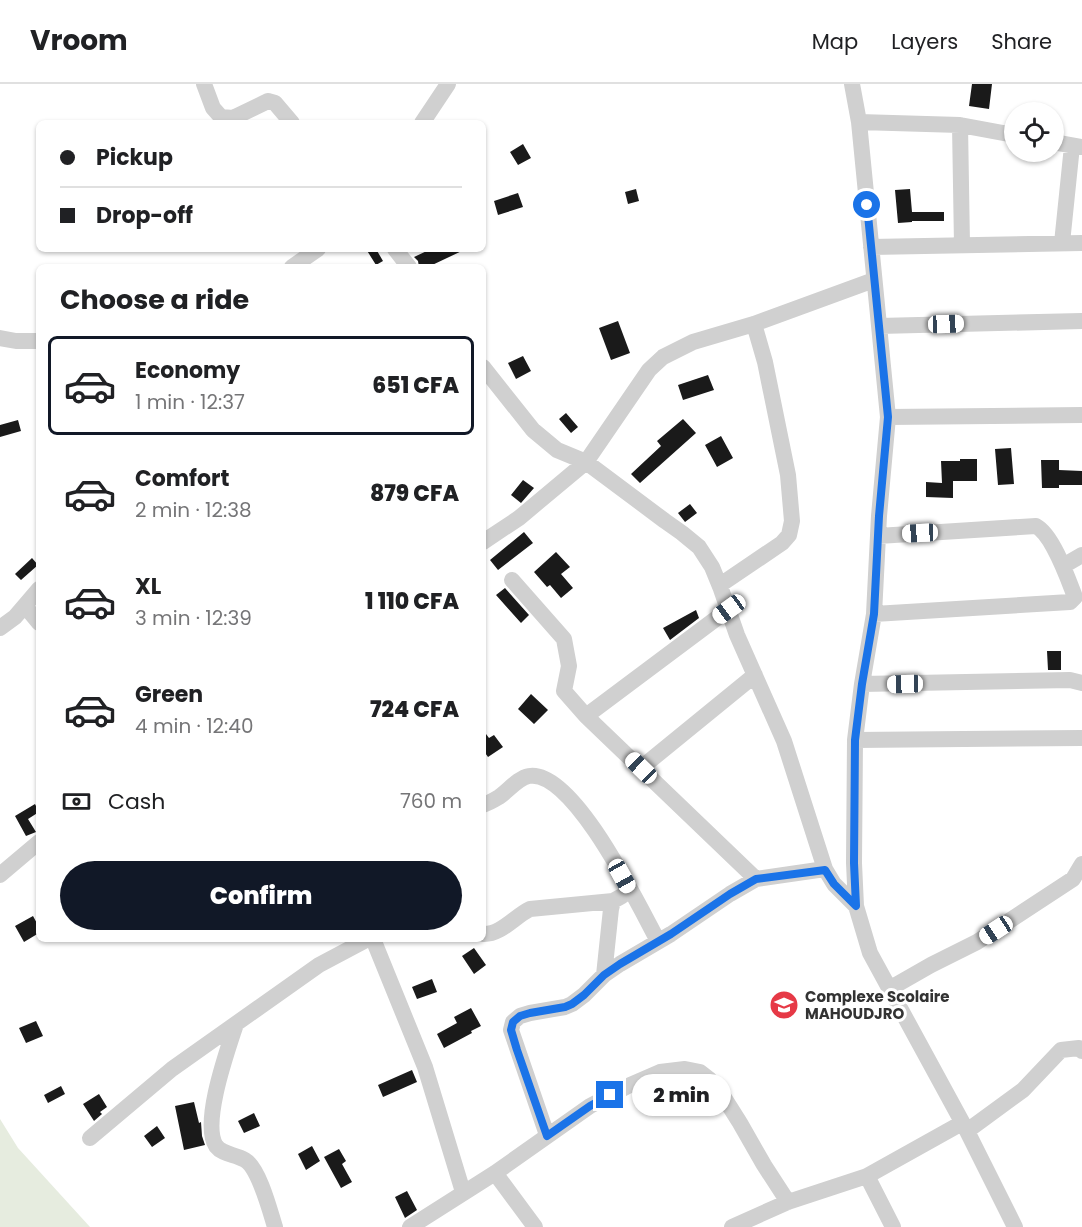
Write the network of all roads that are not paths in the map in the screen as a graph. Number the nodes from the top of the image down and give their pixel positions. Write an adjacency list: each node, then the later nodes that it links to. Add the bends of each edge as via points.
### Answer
1 (204, 84): 4 (street, via 221,117 233,118 268,101 276,103)
2 (448, 84): 5 (street)
3 (852, 84): 6 (street)
4 (290, 120)
5 (424, 120)
6 (859, 122): 7 (street); 13 (street)
7 (960, 125): 8 (street); 12 (street)
8 (1004, 133)
9 (1077, 147): 10 (street)
10 (1062, 243): 11 (street); 12 (street)
11 (1082, 243)
12 (962, 244): 13 (street)
13 (871, 247): 16 (street)
14 (314, 252): 15 (street)
15 (296, 264)
16 (874, 280): 18 (street); 19 (street)
17 (1082, 321): 19 (street)
18 (754, 324): 25 (street, via 693,342 663,357 649,370); 31 (street, via 788,475 792,521 789,535 782,543)
19 (879, 326): 24 (street)
20 (0, 338): 21 (street)
21 (36, 341)
22 (486, 371): 25 (street, via 532,430 557,450)
23 (1082, 415): 24 (street)
24 (888, 417): 26 (street)
25 (586, 462): 27 (street); 31 (street, via 699,547)
26 (878, 536): 29 (street, via 1036,526 1045,532); 35 (street)
27 (486, 540)
28 (1082, 555): 29 (street)
29 (1063, 566): 35 (street, via 1075,597 1070,602)
30 (512, 580): 41 (street, via 564,639 570,666 564,691)
31 (720, 585): 34 (street)
32 (36, 592): 33 (street)
33 (25, 606): 36 (street); 37 (street)
34 (729, 609): 38 (street); 41 (street)
35 (874, 614): 40 (street)
36 (36, 619)
37 (0, 628)
38 (755, 675): 44 (street); 48 (street, via 784,741)
39 (1082, 683): 40 (street, via 1070,680)
40 (862, 684): 43 (street)
41 (586, 716): 44 (street)
42 (1082, 738): 43 (street)
43 (855, 740): 53 (street)
44 (641, 768): 50 (street)
45 (486, 804): 51 (street, via 528,776 538,776 558,786 590,824)
46 (36, 845): 49 (street)
47 (1082, 864): 59 (street, via 1073,879 977,942)
48 (825, 870): 50 (street); 53 (street)
49 (0, 875)
50 (756, 879): 55 (street)
51 (630, 891): 52 (street); 55 (street)
52 (613, 901): 54 (street, via 530,909); 58 (street)
53 (856, 906): 59 (street, via 870,953)
54 (486, 934)
55 (658, 941): 58 (street)
56 (364, 942): 60 (street, via 319,965)
57 (371, 942): 67 (street, via 425,1067)
58 (604, 975): 63 (street, via 565,1007 530,1013 513,1022 511,1030)
59 (890, 989): 62 (street)
60 (236, 1024): 64 (street, via 158,1079); 69 (street, via 218,1084 212,1134 222,1152 246,1160 252,1167)
61 (1082, 1051): 62 (street, via 1061,1050 1023,1090)
62 (965, 1127): 66 (street); 74 (street)
63 (547, 1136): 65 (street); 68 (street, via 590,1106 660,1072 700,1072 723,1096)
64 (90, 1138)
65 (495, 1173): 67 (street); 71 (street)
66 (867, 1176): 68 (street); 73 (street)
67 (463, 1192): 70 (street)
68 (788, 1202): 72 (street)
69 (275, 1227)
70 (410, 1227)
71 (536, 1227)
72 (732, 1227)
73 (893, 1227)
74 (1015, 1227)

